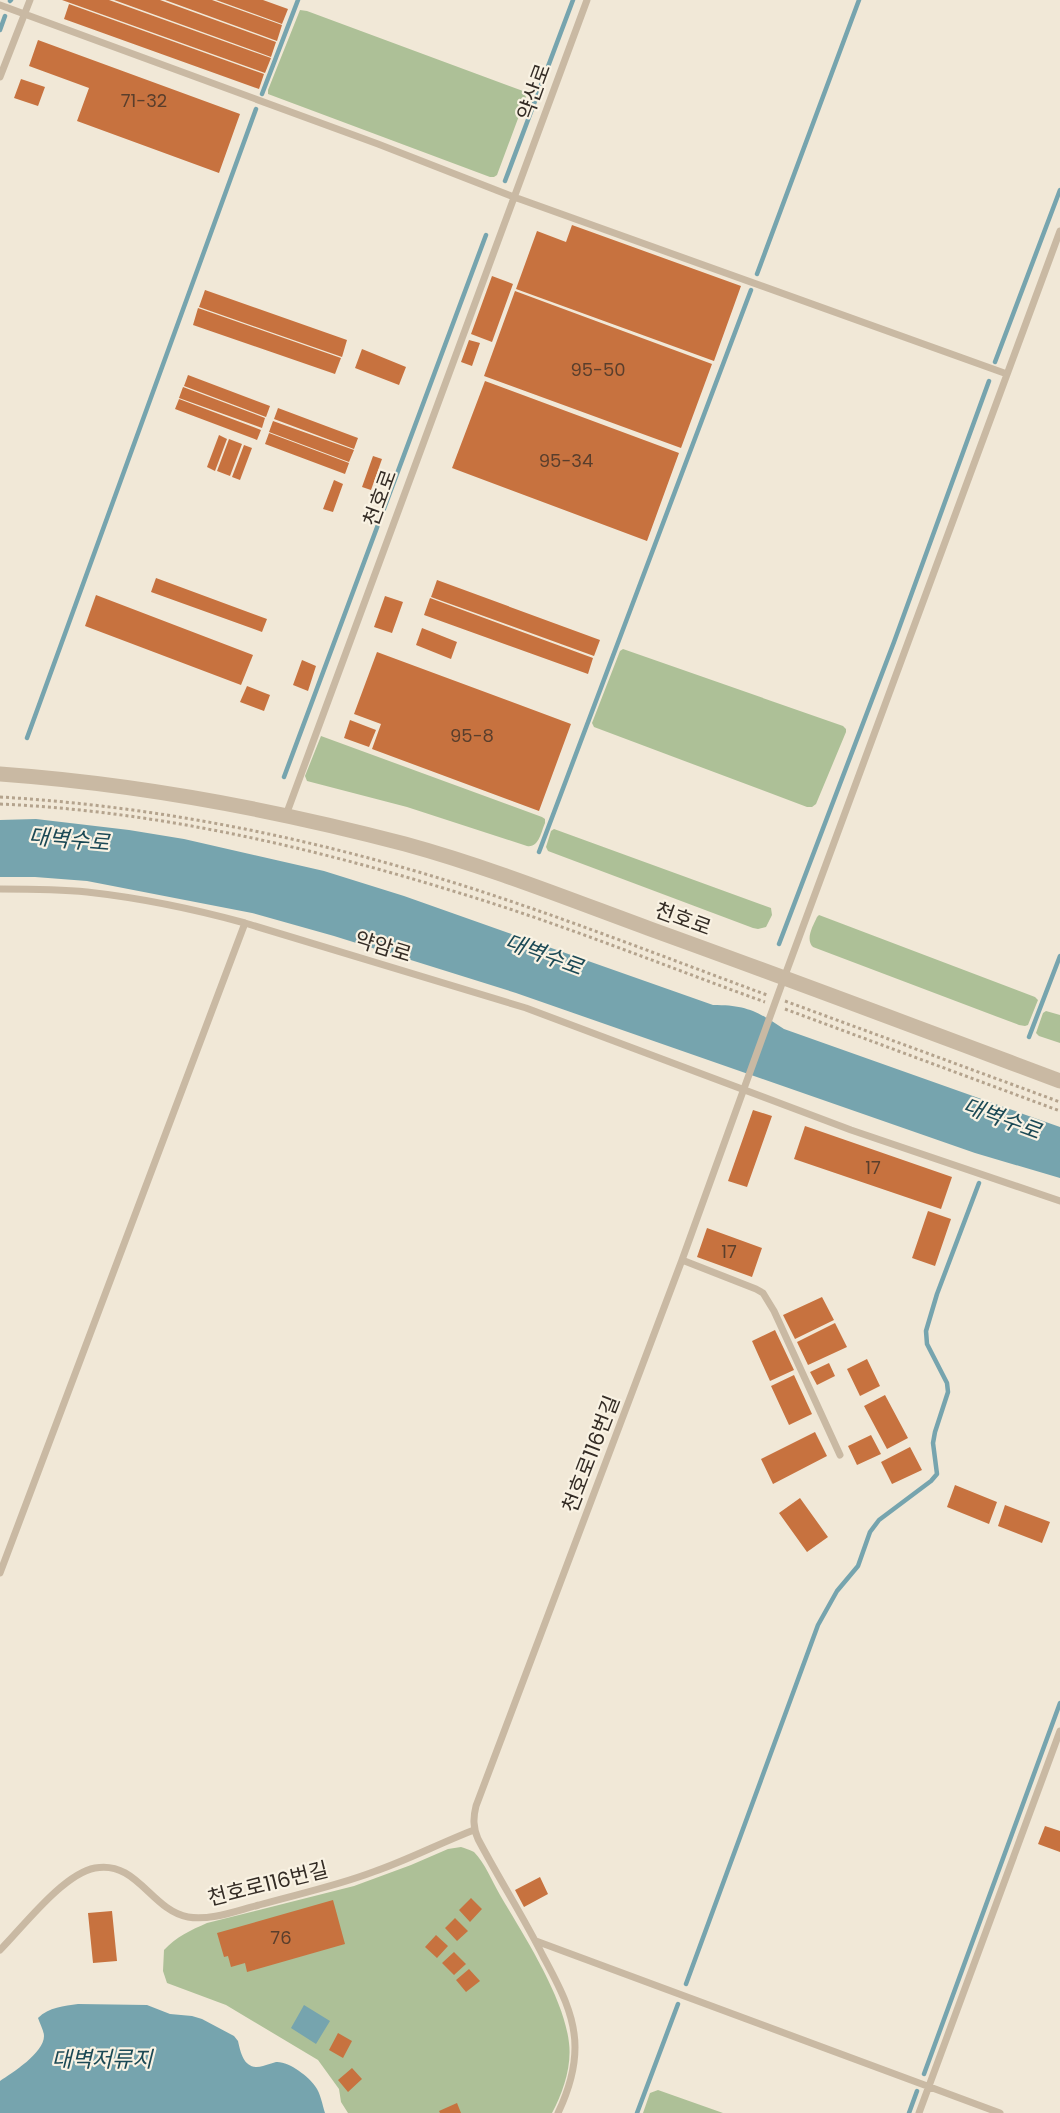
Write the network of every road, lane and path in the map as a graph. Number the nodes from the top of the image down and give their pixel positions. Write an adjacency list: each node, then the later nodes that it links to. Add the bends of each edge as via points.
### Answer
1 (30, 0): 4 (lane)
2 (587, 0): 6 (lane, 약산로)
3 (0, 5): 4 (lane)
4 (25, 14): 5 (lane); 6 (lane)
5 (0, 77)
6 (514, 197): 8 (lane); 12 (lane, 천호로)
7 (1060, 231): 8 (lane, 천호로116번길)
8 (1007, 374): 15 (lane, 천호로116번길)
9 (0, 774): 12 (street, 천호로, via 193,796)
10 (0, 797): 16 (path, via 108,806 304,842 485,893)
11 (0, 804): 16 (path, via 152,820 318,854 467,895)
12 (286, 815): 15 (street, 천호로, via 408,845 519,881)
13 (0, 889): 14 (lane, 약암로, via 97,893)
14 (245, 923): 18 (lane, 약암로, via 526,1008); 24 (lane)
15 (784, 978): 16 (lane, 천호로116번길); 17 (street, 천호로)
16 (774, 1005): 18 (lane, 천호로116번길); 19 (path); 20 (path)
17 (1060, 1081)
18 (744, 1087): 21 (lane, via 872,1137); 22 (lane, 천호로116번길)
19 (1060, 1102)
20 (1060, 1111)
21 (1060, 1201)
22 (682, 1260): 23 (lane, via 764,1293); 26 (lane, 천호로116번길, via 480,1796)
23 (840, 1455)
24 (0, 1573)
25 (1060, 1731): 29 (lane)
26 (474, 1830): 27 (lane); 28 (lane, 천호로116번길, via 375,1872 201,1918 176,1913 155,1899 133,1876 98,1867 63,1885)
27 (536, 1941): 29 (lane); 30 (lane, via 563,1994 574,2036 572,2076)
28 (0, 1950)
29 (930, 2086): 31 (lane); 32 (lane)
30 (558, 2113)
31 (919, 2113)
32 (1000, 2113)

